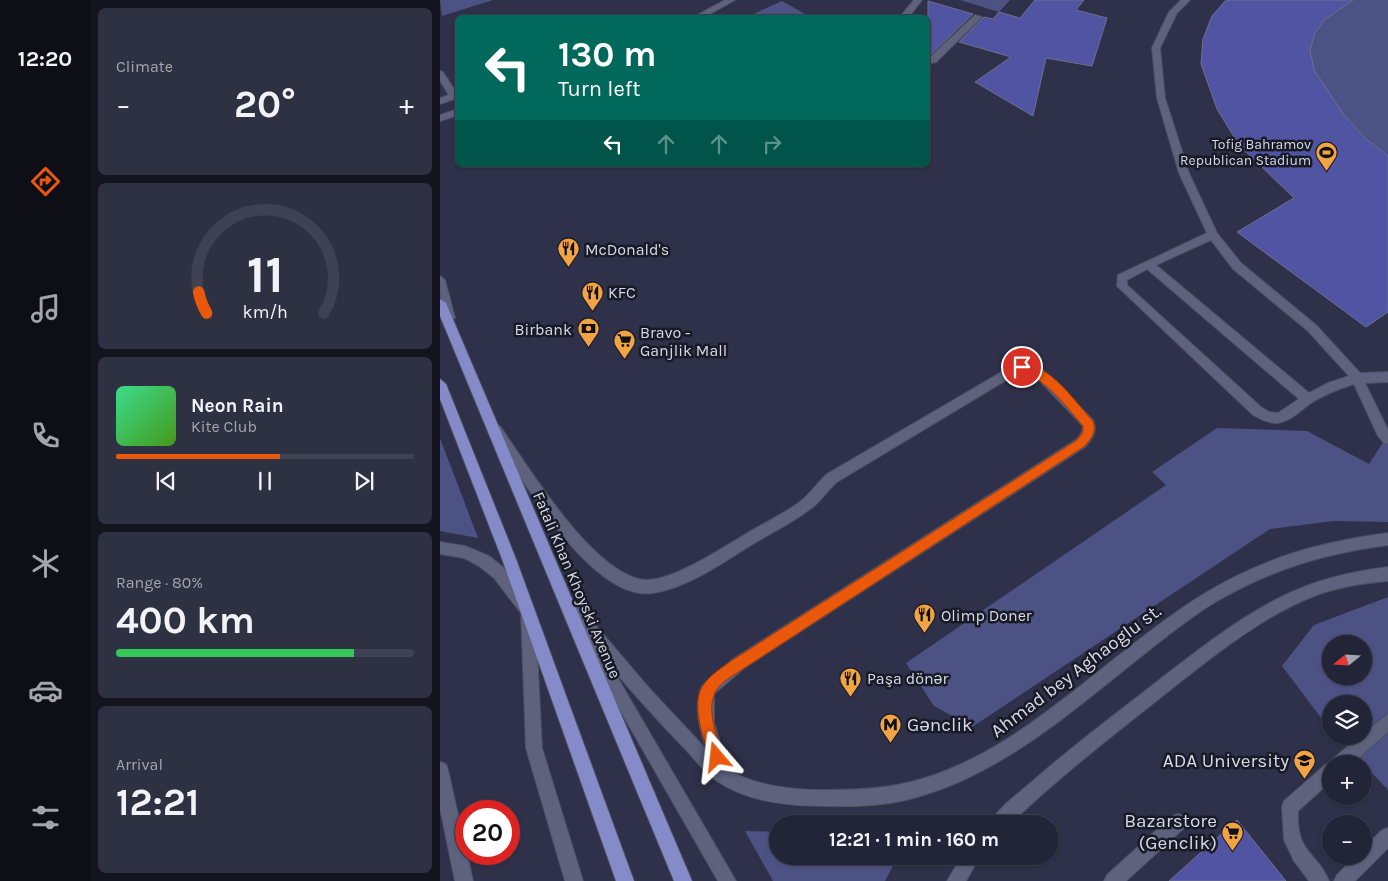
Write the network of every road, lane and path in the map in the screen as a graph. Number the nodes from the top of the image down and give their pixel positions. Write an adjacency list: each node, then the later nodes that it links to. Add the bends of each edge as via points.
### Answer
1 (731, 0): 4 (street)
2 (918, 0): 5 (street)
3 (1186, 0): 14 (street, via 1173,12 1156,48 1161,98 1184,173)
4 (702, 15)
5 (906, 15)
6 (978, 17): 7 (street)
7 (930, 61)
8 (440, 74): 9 (street)
9 (455, 94)
10 (455, 95): 11 (street)
11 (440, 101)
12 (455, 113): 13 (street)
13 (440, 118)
14 (1213, 235): 15 (street); 19 (street, via 1237,266 1312,328)
15 (1148, 264): 22 (street); 22 (street, via 1122,278 1122,286 1257,411 1270,420 1278,420)
16 (440, 280): 18 (street)
17 (440, 303): 18 (main road, Fatali Khan Khoyski Avenue)
18 (451, 328): 23 (main road, Fatali Khan Khoyski Avenue)
19 (1357, 378): 20 (street); 22 (street); 24 (street)
20 (1388, 378)
21 (440, 384): 29 (main road)
22 (1308, 399)
23 (490, 422): 28 (main road, Fatali Khan Khoyski Avenue); 33 (street, via 565,527 596,562 640,587 663,583 692,572 804,507 832,478 1022,367 1039,373 1089,424 1088,434 1081,443 718,679 707,691 706,723)
24 (1388, 439)
25 (1388, 538): 33 (street, Ahmad bey Aghaoglu st., via 1320,550 1261,572 1220,592 1174,622 1005,751 939,782 880,797 841,800 784,795 752,788)
26 (440, 548): 29 (street, via 465,552 484,561 498,573)
27 (1388, 574): 35 (street, via 1336,582 1286,602 1252,622 1210,650 1116,723)
28 (564, 598): 33 (street, Ahmad bey Aghaoglu st., via 664,718); 42 (main road, Fatali Khan Khoyski Avenue); 43 (street)
29 (528, 611): 40 (street, via 534,748); 41 (main road)
30 (1388, 722): 31 (street)
31 (1350, 755)
32 (440, 770): 39 (street)
33 (722, 774)
34 (1322, 779): 46 (street, via 1290,807 1288,827 1295,850)
35 (1007, 815)
36 (1178, 822): 45 (street)
37 (1388, 836): 47 (street)
38 (966, 865): 44 (street)
39 (464, 881)
40 (574, 881)
41 (625, 881)
42 (682, 881)
43 (727, 881)
44 (956, 881)
45 (1113, 881)
46 (1320, 881)
47 (1343, 881)

